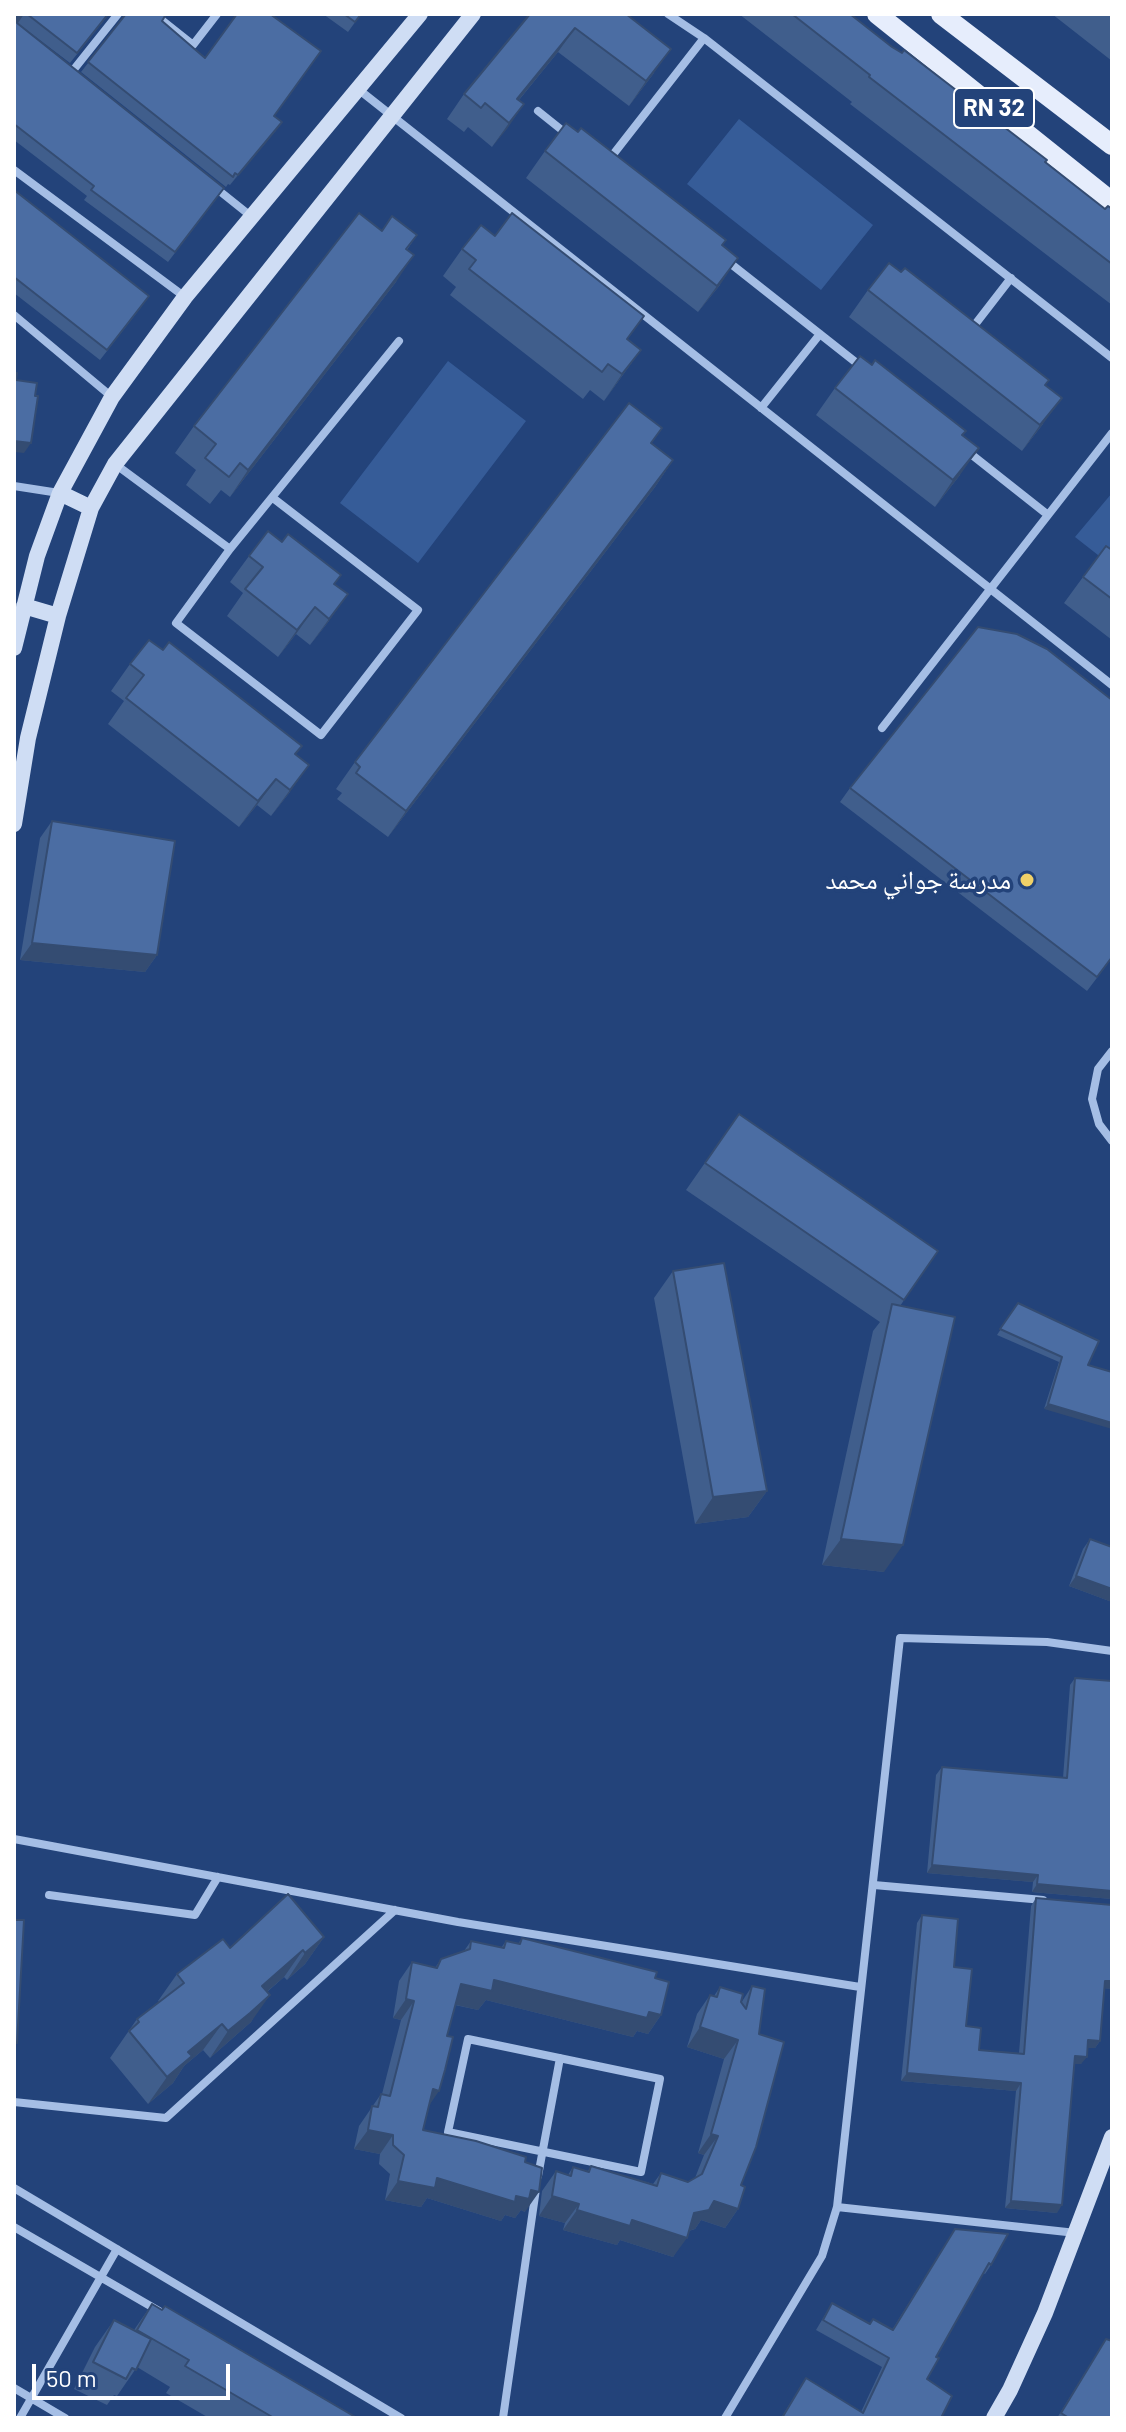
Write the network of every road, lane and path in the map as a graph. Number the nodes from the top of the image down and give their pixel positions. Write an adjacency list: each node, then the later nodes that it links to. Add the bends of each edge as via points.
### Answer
1 (118, 14): 11 (street)
2 (154, 14): 3 (street, via 193,45)
3 (217, 14)
4 (420, 14): 13 (street)
5 (473, 14): 15 (street)
6 (668, 14): 9 (street)
7 (877, 14): 23 (main road, RN 32)
8 (941, 14): 17 (main road, RN 32)
9 (704, 38): 19 (street); 26 (street)
10 (60, 64): 11 (street)
11 (71, 73): 12 (street)
12 (84, 83)
13 (358, 89): 15 (street); 24 (street)
14 (538, 111): 16 (street)
15 (390, 115): 37 (street); 40 (street)
16 (572, 138)
17 (1112, 145)
18 (594, 156): 19 (street)
19 (606, 165): 21 (street)
20 (14, 170): 27 (street)
21 (617, 174)
22 (204, 179): 24 (street)
23 (1112, 202)
24 (253, 217): 27 (street)
25 (713, 250): 31 (street)
26 (1011, 278): 30 (street); 34 (street)
27 (185, 297): 36 (street)
28 (14, 315): 36 (street)
29 (958, 322): 30 (street)
30 (970, 331): 33 (street)
31 (820, 334): 35 (street); 37 (street)
32 (399, 341): 43 (street)
33 (982, 341)
34 (1112, 358)
35 (868, 372)
36 (112, 397): 42 (street)
37 (761, 408): 47 (street)
38 (1112, 433): 45 (street)
39 (964, 448): 45 (street)
40 (115, 464): 44 (street); 46 (street)
41 (14, 486): 42 (street)
42 (60, 493): 44 (street); 48 (street)
43 (273, 498): 46 (street); 46 (street, via 418,610 321,735 176,623)
44 (91, 508): 49 (street)
45 (1048, 515): 47 (street)
46 (230, 549)
47 (990, 589): 51 (street); 52 (street)
48 (24, 606): 49 (street); 50 (street)
49 (58, 616): 53 (street, via 28,738)
50 (14, 648)
51 (1112, 685)
52 (882, 728)
53 (14, 824)
54 (1112, 1051): 55 (street, via 1098,1069 1092,1099 1099,1124)
55 (1112, 1141)
56 (1112, 1651): 59 (street, via 1047,1642 900,1638)
57 (14, 1839): 58 (street)
58 (218, 1877): 60 (street, via 195,1915); 62 (street)
59 (874, 1885): 61 (street); 63 (street)
60 (49, 1895)
61 (1048, 1900)
62 (395, 1910): 63 (street); 65 (street, via 166,2118)
63 (860, 1987): 69 (street)
64 (560, 2058): 67 (street); 67 (street, via 468,2039 448,2132); 67 (street, via 660,2079 641,2172)
65 (14, 2102)
66 (1112, 2137): 71 (street)
67 (541, 2151): 80 (street)
68 (14, 2188): 72 (street)
69 (837, 2207): 71 (street); 81 (street, via 822,2256)
70 (14, 2227): 73 (street)
71 (1076, 2233): 82 (street, via 1028,2352)
72 (117, 2249): 73 (street); 79 (street)
73 (100, 2277): 74 (street); 76 (street)
74 (166, 2316)
75 (14, 2388): 76 (street)
76 (31, 2398): 77 (street); 78 (street)
77 (20, 2418)
78 (65, 2418)
79 (401, 2418)
80 (503, 2418)
81 (725, 2418)
82 (994, 2418)

